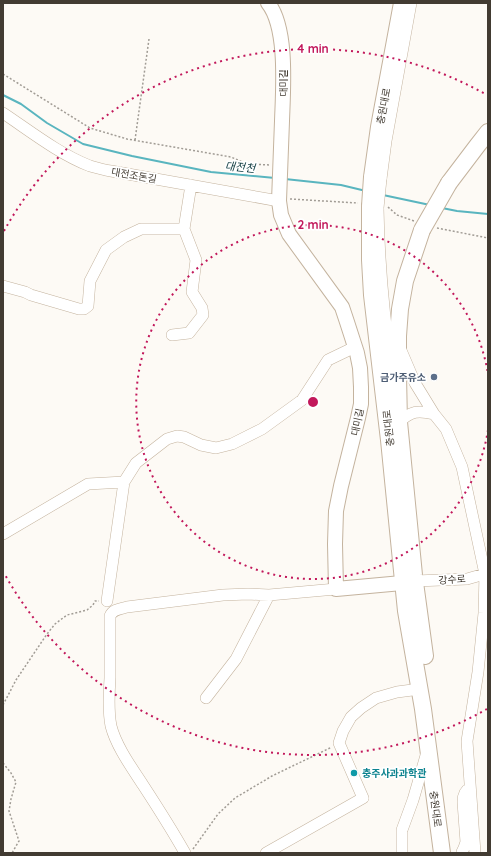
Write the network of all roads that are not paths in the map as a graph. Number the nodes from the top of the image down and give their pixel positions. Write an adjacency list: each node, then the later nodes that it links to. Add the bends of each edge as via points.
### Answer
1 (268, 3): 8 (main road, 대미길, via 276,20 282,48)
2 (402, 3): 6 (highway, 충원대로, via 379,127)
3 (411, 3): 6 (street, 충원대로, via 386,141)
4 (3, 113): 7 (street, 대전조돈길, via 52,146 91,166 111,172)
5 (488, 132): 13 (highway, 충원대로, bridge, via 449,183 422,230 405,281)
6 (376, 178): 9 (highway, 충원대로, bridge)
7 (191, 185): 8 (street, 대전조돈길); 10 (street)
8 (280, 197): 14 (main road, 대미길, via 282,216 289,234 342,307)
9 (374, 207): 16 (street); 20 (highway, 충원대로, via 370,260 372,295)
10 (184, 229): 11 (street, via 141,229 106,250 90,281 88,306 84,309); 12 (street, via 196,260 192,292 202,308 203,315 189,334)
11 (3, 286)
12 (172, 335)
13 (398, 343): 15 (street, via 415,382); 16 (highway, 충원대로)
14 (355, 346): 17 (street, via 328,360 302,400 262,429 232,444 216,448 201,445 184,437 167,439 136,463); 21 (main road, 대미길, via 360,368 361,404 336,511)
15 (434, 414): 16 (street, via 423,411 407,415); 19 (street, via 446,429 462,467)
16 (399, 422): 20 (highway, 충원대로)
17 (124, 482): 18 (street, via 88,484); 23 (street)
18 (3, 534)
19 (486, 574): 20 (street, 강수로, via 467,579); 27 (street, via 478,672 467,741)
20 (409, 582): 21 (main road); 24 (highway, 충원대로, via 406,611); 28 (highway, 충원대로)
21 (336, 589): 22 (street)
22 (269, 596): 25 (street, via 236,659); 29 (street, via 216,596 127,607 115,610 110,616 111,726 120,749)
23 (107, 600)
24 (420, 689): 26 (highway, 충원대로); 30 (street, via 376,698 351,717 343,731 339,743 363,798)
25 (206, 698)
26 (428, 749): 31 (street, via 402,830); 32 (highway, 충원대로)
27 (470, 788): 28 (street, via 463,796 466,842 464,848); 33 (street)
28 (457, 852)
29 (185, 853)
30 (266, 853)
31 (402, 853)
32 (442, 853)
33 (475, 853)

